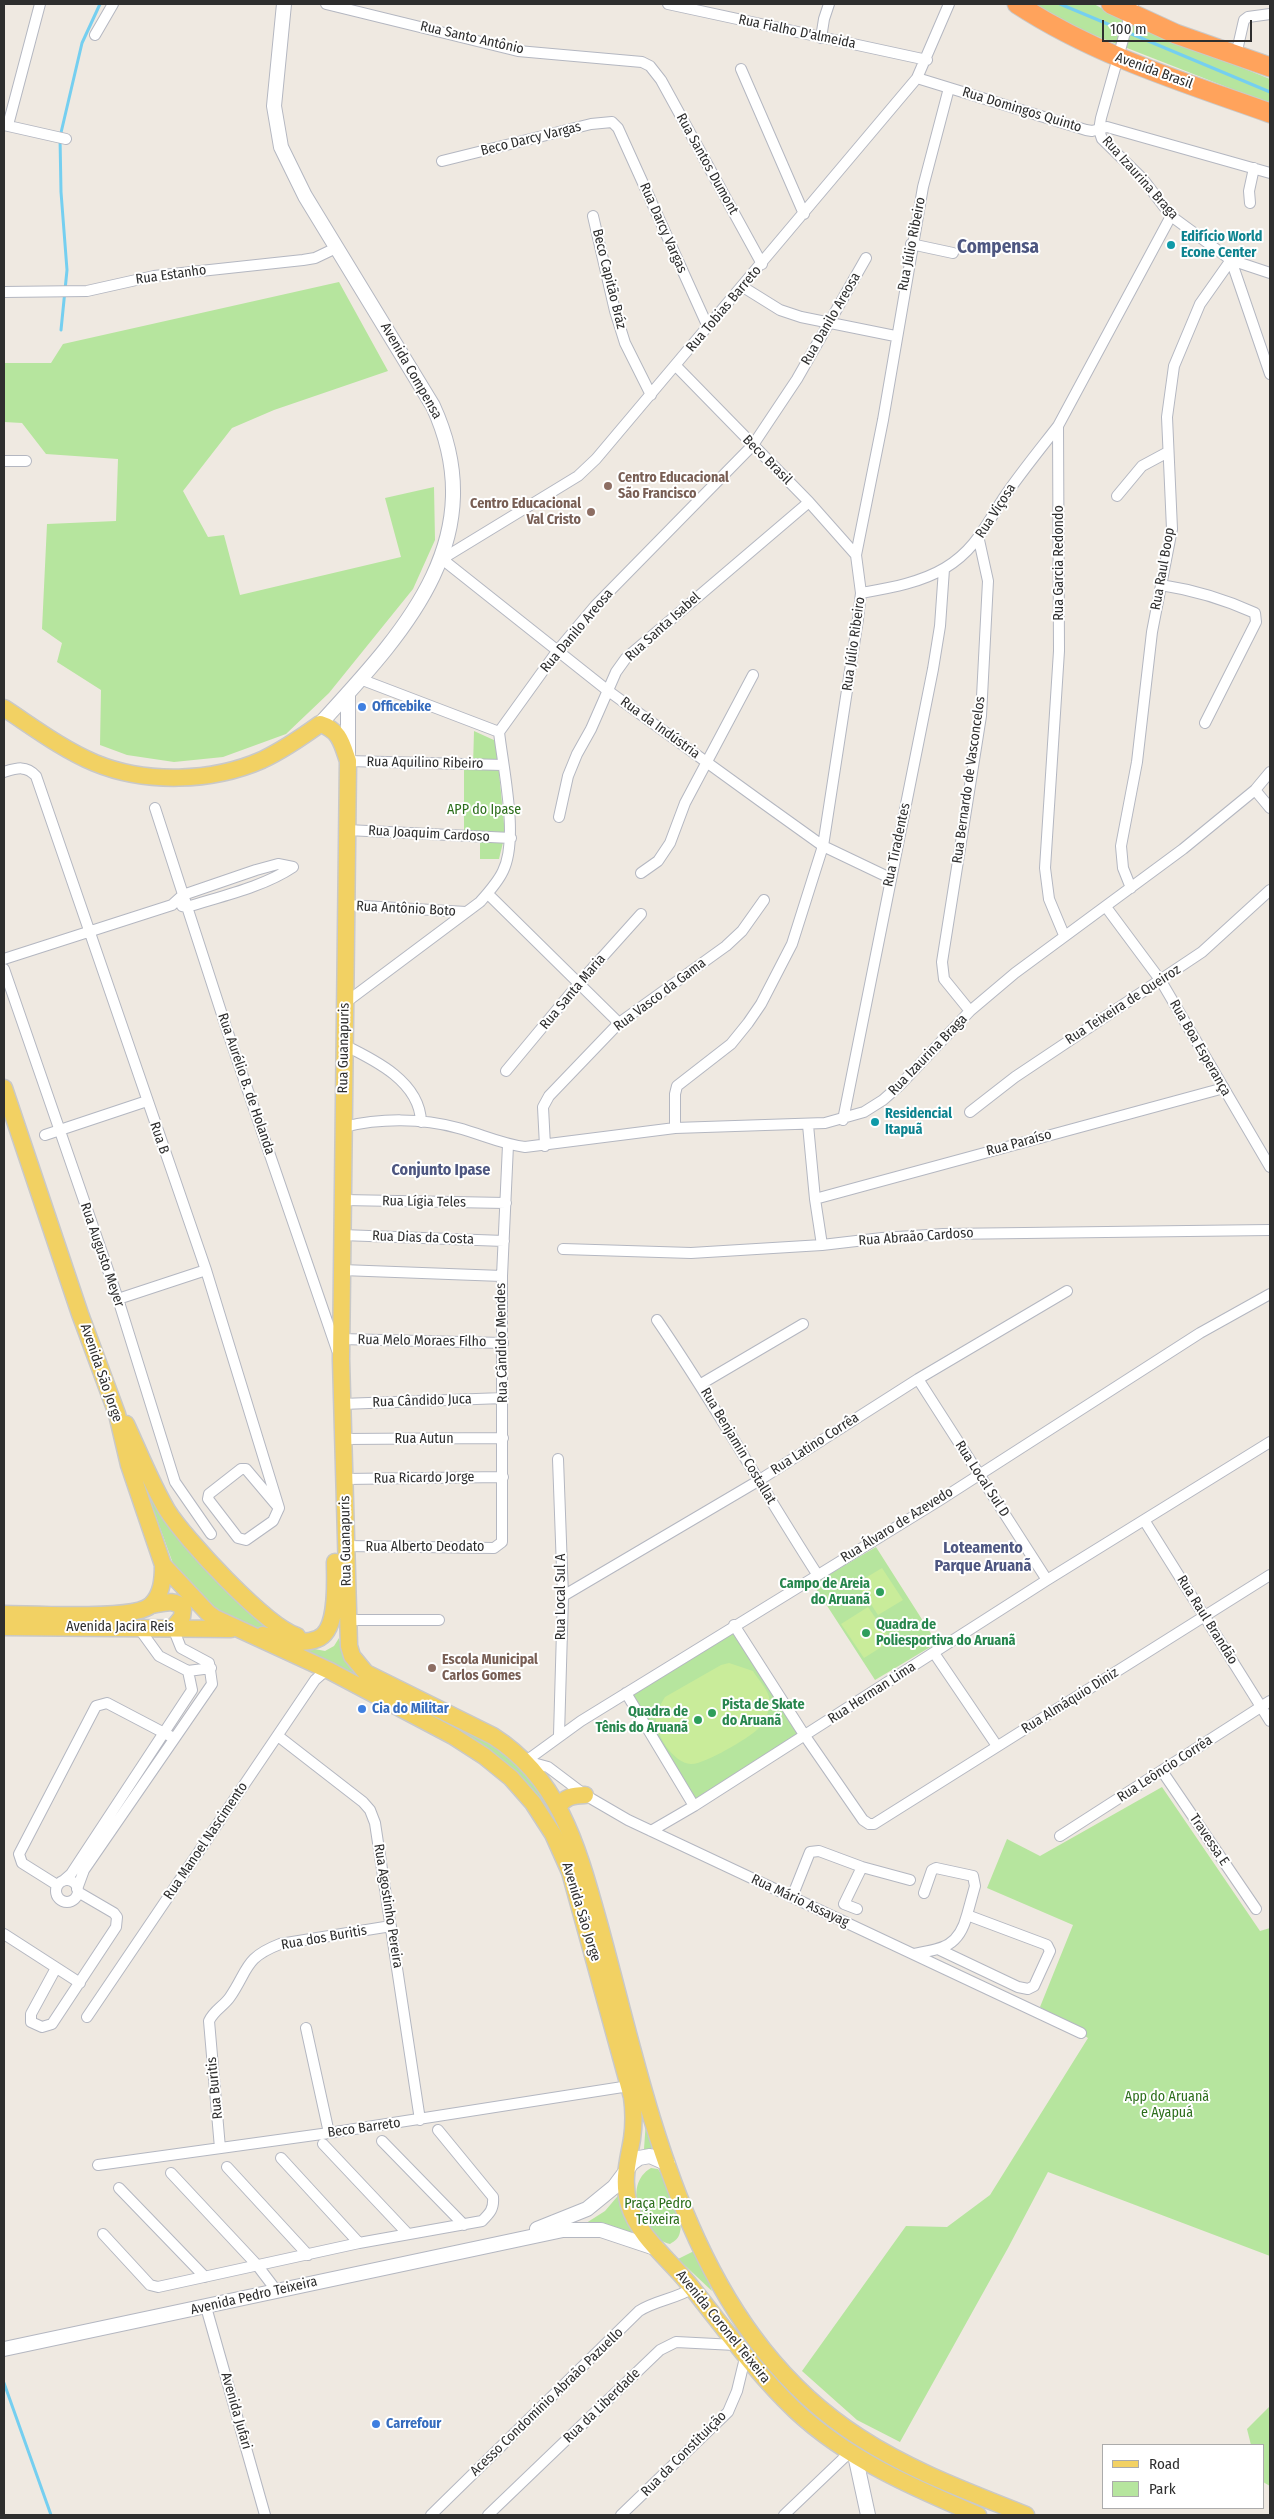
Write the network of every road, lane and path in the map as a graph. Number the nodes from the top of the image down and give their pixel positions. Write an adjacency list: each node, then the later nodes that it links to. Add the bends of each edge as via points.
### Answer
1 (40, 4): 23 (street)
2 (113, 4): 12 (street)
3 (284, 4): 35 (street, Avenida Compensa, via 274,87 276,128 290,170)
4 (326, 4): 17 (street, Rua Santo Antônio, via 518,51 642,62)
5 (668, 4): 13 (street, Rua Fialho D'almeida)
6 (828, 4): 13 (street)
7 (949, 4): 16 (street, Rua Tobias Barreto)
8 (1017, 4): 14 (highway, Avenida Brasil, via 1057,29)
9 (1111, 4): 10 (highway)
10 (1130, 14): 14 (street, Rua Izaurina Braga); 15 (highway)
11 (1270, 14): 15 (street, via 1248,16 1242,26)
12 (95, 35)
13 (821, 38): 16 (street, Rua Fialho D'almeida)
14 (1119, 50): 22 (highway, Avenida Brasil); 25 (street, Rua Izaurina Braga)
15 (1236, 55): 18 (highway)
16 (927, 60): 20 (street, Rua Tobias Barreto)
17 (650, 66): 39 (street, Rua Santos Dumont, via 662,80)
18 (1270, 67)
19 (741, 69): 31 (street)
20 (917, 78): 21 (street, Rua Domingos Quinto); 31 (street, Rua Tobias Barreto)
21 (949, 88): 25 (street, Rua Domingos Quinto, via 1086,130); 34 (street, Rua Júlio Ribeiro, via 922,187)
22 (1270, 113)
23 (6, 125): 26 (street)
24 (618, 128): 27 (street, Beco Darcy Vargas, via 612,122 591,124); 44 (street, Rua Darcy Vargas)
25 (1099, 130): 28 (street, Rua Domingos Quinto, via 1107,127); 33 (street, Rua Izaurina Braga, via 1102,139 1143,179)
26 (66, 139)
27 (442, 161)
28 (1254, 168): 29 (street, Rua Domingos Quinto); 30 (street)
29 (1270, 173)
30 (1250, 203)
31 (804, 214): 39 (street, Rua Tobias Barreto)
32 (593, 216): 48 (street, Beco Capitão Bráz, via 615,311 628,349)
33 (1171, 216): 38 (street, Rua Izaurina Braga); 49 (street, Rua Garcia Redondo)
34 (912, 244): 36 (street); 45 (street, Rua Júlio Ribeiro)
35 (336, 248): 42 (street, Rua Estanho, via 315,258 154,276 86,290); 58 (street, Avenida Compensa, via 441,424 449,450 453,484 450,524)
36 (954, 253)
37 (866, 258): 43 (street, Rua Danilo Areosa)
38 (1231, 260): 40 (street, Rua Izaurina Braga); 47 (street); 51 (street, Rua Raul Boop, via 1200,304 1174,366 1167,417)
39 (762, 264): 41 (street, Rua Tobias Barreto)
40 (1270, 274)
41 (743, 287): 43 (street, via 780,310); 44 (street, Rua Tobias Barreto)
42 (4, 292)
43 (828, 323): 45 (street); 50 (street, Rua Danilo Areosa, via 780,406)
44 (708, 328): 46 (street, Rua Tobias Barreto)
45 (895, 336): 57 (street, Rua Júlio Ribeiro)
46 (676, 366): 48 (street, Rua Tobias Barreto); 50 (street, Beco Brasil)
47 (1270, 374)
48 (651, 395): 58 (street, Rua Tobias Barreto, via 578,476)
49 (1058, 426): 56 (street, Rua Viçosa, via 1006,495); 97 (street, Rua Garcia Redondo, via 1060,651 1044,868 1049,898)
50 (752, 445): 55 (street, Beco Brasil); 62 (street, Rua Danilo Areosa, via 595,606)
51 (1168, 452): 54 (street, via 1142,466); 60 (street, Rua Raul Boop, via 1172,529)
52 (4, 461): 53 (street)
53 (26, 461)
54 (1116, 496)
55 (809, 502): 57 (street, Beco Brasil); 65 (street, Rua Santa Isabel, via 638,646 616,672)
56 (978, 540): 59 (street, Rua Viçosa); 103 (street, Rua Bernardo de Vasconcelos, via 988,581 981,716 942,962 944,979)
57 (856, 555): 61 (street, Rua Júlio Ribeiro)
58 (442, 559): 62 (street, Rua da Indústria); 64 (street, Avenida Compensa, via 415,610)
59 (944, 569): 61 (street, Rua Viçosa, via 893,588); 84 (street, Rua Tiradentes, via 933,669)
60 (1161, 585): 68 (street, via 1197,591 1256,616 1256,622); 85 (street, Rua Raul Boop, via 1152,632 1137,762 1121,846 1123,868)
61 (861, 593): 82 (street, Rua Júlio Ribeiro)
62 (558, 650): 65 (street, Rua da Indústria); 70 (street, Rua Danilo Areosa)
63 (753, 675): 72 (street)
64 (360, 678): 66 (street, Avenida Compensa); 70 (street)
65 (607, 690): 72 (street, Rua da Indústria); 79 (street, Rua Santa Isabel, via 591,729 576,754)
66 (348, 693): 69 (street, Avenida Compensa); 71 (street, Rua Guanapuris)
67 (4, 708): 69 (main road, Avenida Compensa, via 95,763 120,771 175,778 205,775 261,760)
68 (1205, 723)
69 (320, 724): 71 (main road, via 339,735)
70 (499, 732): 73 (street)
71 (348, 761): 73 (street, Rua Aquilino Ribeiro); 80 (main road, Rua Guanapuris)
72 (706, 762): 82 (street, Rua da Indústria); 83 (street, via 685,803 670,843 658,861)
73 (503, 765): 81 (street)
74 (4, 772): 96 (street, Rua B, via 23,767 36,776)
75 (1270, 772): 76 (street, Rua Izaurina Braga)
76 (1255, 790): 78 (street); 85 (street, Rua Izaurina Braga)
77 (155, 808): 87 (street, Rua Aurélio B. de Holanda)
78 (1270, 808)
79 (559, 818)
80 (347, 830): 81 (street, Rua Joaquim Cardoso); 91 (main road, Rua Guanapuris)
81 (511, 838): 88 (street, via 504,870)
82 (823, 846): 84 (street, Rua da Indústria); 115 (street, Rua Júlio Ribeiro, via 792,944 761,1004 731,1044 677,1086)
83 (641, 873)
84 (890, 878): 111 (street, Rua Tiradentes)
85 (1131, 888): 93 (street, Rua Izaurina Braga)
86 (1270, 890): 100 (street, Rua Teixeira de Queiroz, via 1202,952)
87 (183, 894): 90 (street); 92 (street, Rua Aurélio B. de Holanda); 92 (street, via 278,864 293,867 267,880)
88 (488, 894): 94 (street); 101 (street)
89 (764, 900): 104 (street, Rua Vasco da Gama, via 742,931 726,946)
90 (172, 905): 92 (street); 96 (street)
91 (346, 905): 94 (street, Rua Antônio Boto); 102 (main road, Rua Guanapuris)
92 (187, 907): 139 (street, Rua Aurélio B. de Holanda)
93 (1106, 907): 97 (street, Rua Izaurina Braga); 100 (street, Rua Boa Esperança)
94 (466, 912): 102 (street)
95 (641, 914): 101 (street, Rua Santa Maria)
96 (91, 932): 98 (street); 109 (street, Rua B)
97 (1064, 934): 103 (street, Rua Izaurina Braga)
98 (4, 959)
99 (4, 969): 116 (street, Rua Augusto Meyer)
100 (1161, 981): 108 (street, Rua Boa Esperança); 110 (street, Rua Teixeira de Queiroz, via 1015,1077)
101 (580, 982): 104 (street); 106 (street, Rua Santa Maria)
102 (345, 1003): 105 (main road, Rua Guanapuris)
103 (970, 1011): 111 (street, Rua Izaurina Braga, via 883,1100)
104 (619, 1022): 119 (street, Rua Vasco da Gama, via 545,1101)
105 (344, 1045): 112 (street, via 376,1060 402,1082 418,1106); 114 (main road, Rua Guanapuris)
106 (506, 1072)
107 (4, 1088): 142 (main road, Avenida São Jorge, via 77,1305)
108 (1224, 1088): 120 (street, Rua Boa Esperança); 121 (street, Rua Paraíso)
109 (147, 1101): 116 (street); 129 (street, Rua B)
110 (970, 1112)
111 (843, 1120): 113 (street, Rua Izaurina Braga)
112 (420, 1122): 114 (street, Rua Izaurina Braga, via 374,1121); 118 (street, Rua Izaurina Braga, via 457,1128)
113 (808, 1125): 115 (street, Rua Izaurina Braga); 121 (street)
114 (344, 1127): 122 (main road, Rua Guanapuris)
115 (676, 1128): 119 (street, Rua Izaurina Braga)
116 (58, 1130): 117 (street); 134 (street, Rua Augusto Meyer)
117 (45, 1135)
118 (508, 1145): 119 (street, Rua Izaurina Braga); 123 (street, Rua Cândido Mendes)
119 (545, 1146)
120 (1270, 1167)
121 (815, 1198): 127 (street)
122 (343, 1200): 123 (street, Rua Lígia Teles); 125 (main road, Rua Guanapuris)
123 (506, 1203): 126 (street, Rua Cândido Mendes)
124 (1270, 1230): 127 (street, Rua Abraão Cardoso, via 942,1234)
125 (342, 1235): 126 (street, Rua Dias da Costa); 130 (main road, Rua Guanapuris)
126 (504, 1241): 131 (street, Rua Cândido Mendes)
127 (822, 1245): 128 (street, Rua Abraão Cardoso, via 691,1253)
128 (563, 1249)
129 (206, 1270): 134 (street); 153 (street, Rua B)
130 (342, 1270): 131 (street); 137 (main road, Rua Guanapuris)
131 (502, 1276): 138 (street, Rua Cândido Mendes)
132 (1067, 1291): 140 (street, Rua Latino Corrêa)
133 (1270, 1294): 149 (street, Rua Álvaro de Azevedo, via 1200,1333)
134 (118, 1299): 155 (street, Rua Augusto Meyer, via 175,1482)
135 (657, 1320): 141 (street, Rua Benjamin Costallat)
136 (803, 1324): 141 (street)
137 (341, 1339): 138 (street, Rua Melo Moraes Filho); 139 (main road, Rua Guanapuris)
138 (503, 1343): 143 (street, Rua Cândido Mendes)
139 (341, 1359): 144 (main road, Rua Guanapuris)
140 (918, 1378): 149 (street, Rua Local Sul D); 152 (street, Rua Latino Corrêa)
141 (701, 1384): 152 (street, Rua Benjamin Costallat)
142 (108, 1386): 158 (main road, Avenida São Jorge, via 129,1465); 173 (main road, via 167,1510 192,1542 261,1613 290,1634)
143 (503, 1398): 144 (street, Rua Cândido Juca); 145 (street, Rua Cândido Mendes)
144 (342, 1404): 146 (main road, Rua Guanapuris); 173 (main road, Rua Guanapuris, via 333,1613 324,1634)
145 (503, 1438): 146 (street, Rua Autun); 150 (street, Rua Cândido Mendes)
146 (344, 1439): 151 (main road, Rua Guanapuris)
147 (1270, 1442): 154 (street, Rua Herman Lima)
148 (558, 1459): 162 (street, Rua Local Sul A)
149 (978, 1474): 159 (street, Rua Álvaro de Azevedo); 161 (street, Rua Local Sul D)
150 (503, 1477): 151 (street, Rua Ricardo Jorge); 156 (street, Rua Cândido Mendes)
151 (345, 1480): 157 (main road, Rua Guanapuris)
152 (758, 1480): 159 (street, Rua Benjamin Costallat); 162 (street, Rua Latino Corrêa)
153 (279, 1508): 153 (street, via 273,1521 246,1540 238,1538 208,1499 209,1494 246,1469)
154 (1144, 1520): 161 (street, Rua Herman Lima); 165 (street, Rua Raul Brandão)
155 (211, 1534)
156 (502, 1542): 157 (street, Rua Alberto Deodato, via 494,1548)
157 (345, 1546): 166 (main road, Rua Guanapuris)
158 (163, 1565): 163 (main road, Avenida Jacira Reis, via 162,1584); 172 (main road, Avenida São Jorge, via 208,1613)
159 (817, 1574): 168 (street, Rua Álvaro de Azevedo)
160 (1270, 1575): 165 (street, Rua Almáquio Diniz)
161 (1048, 1580): 174 (street, Rua Herman Lima)
162 (563, 1596): 183 (street, Rua Local Sul A)
163 (151, 1605): 164 (main road, Avenida Jacira Reis, via 126,1614); 171 (main road, via 180,1604 182,1617)
164 (4, 1614)
165 (1205, 1616): 180 (street, Rua Raul Brandão); 187 (street, Rua Almáquio Diniz)
166 (348, 1620): 167 (street); 178 (main road, Rua Guanapuris, via 352,1656)
167 (438, 1620)
168 (734, 1625): 179 (street, Rua Álvaro de Azevedo); 185 (street)
169 (4, 1627): 170 (main road, Avenida Jacira Reis)
170 (138, 1627): 171 (main road, Avenida Jacira Reis); 176 (street, via 159,1656)
171 (172, 1628): 172 (main road, Avenida Jacira Reis); 175 (street, via 181,1648 205,1660)
172 (237, 1630): 173 (main road, Avenida São Jorge, via 296,1641); 177 (main road, Avenida São Jorge)
173 (310, 1640)
174 (934, 1653): 185 (street, Rua Herman Lima); 187 (street)
175 (211, 1668): 176 (street); 186 (street, via 212,1684)
176 (188, 1671): 182 (street, via 192,1690)
177 (330, 1671): 184 (street, Rua Manoel Nascimento, via 319,1675); 214 (main road, Avenida São Jorge, via 453,1736 484,1756 534,1803 553,1834 573,1879)
178 (366, 1673): 188 (main road, Avenida São Jorge, via 493,1736)
179 (626, 1693): 183 (street, Rua Álvaro de Azevedo); 191 (street)
180 (1266, 1704): 181 (street, Rua Raul Brandão); 189 (street, Rua Leôncio Corrêa)
181 (1270, 1721)
182 (165, 1733): 186 (street); 197 (street, via 71,1874); 197 (street, via 106,1703 96,1706 19,1854 22,1863)
183 (559, 1735): 188 (street, Rua Álvaro de Azevedo)
184 (278, 1736): 204 (street, Rua Agostinho Pereira, via 370,1810 377,1831); 210 (street, Rua Manoel Nascimento)
185 (805, 1736): 187 (street, Rua Almáquio Diniz, via 869,1824 874,1824); 191 (street, Rua Herman Lima)
186 (175, 1739): 198 (street, via 84,1870)
187 (997, 1746)
188 (526, 1761): 190 (street, Rua Mário Assayag, via 548,1767); 192 (main road, Avenida São Jorge)
189 (1162, 1771): 194 (street, Rua Leôncio Corrêa); 202 (street, Travessa E)
190 (585, 1795): 192 (main road, via 563,1800); 193 (street, Rua Mário Assayag)
191 (694, 1806): 193 (street, Rua Herman Lima)
192 (558, 1807): 222 (main road, Avenida São Jorge, via 583,1871)
193 (651, 1831): 200 (street, Rua Mário Assayag)
194 (1060, 1836)
195 (862, 1867): 196 (street); 200 (street, via 819,1850 810,1852); 201 (street, via 844,1904)
196 (910, 1880)
197 (60, 1883): 198 (street, via 74,1882); 198 (street, via 56,1895 64,1902 72,1901)
198 (78, 1891): 209 (street, via 114,1913 118,1922)
199 (924, 1893): 203 (street, via 932,1870 936,1868 973,1876 975,1886)
200 (792, 1897): 207 (street, Rua Mário Assayag)
201 (857, 1909)
202 (1256, 1909)
203 (967, 1915): 206 (street, via 954,1942); 206 (street, via 1006,1928 1049,1948 1049,1956 1034,1986 1028,1989 1018,1987)
204 (392, 1926): 211 (street, Rua dos Buritis, via 280,1944 265,1950 245,1969 231,1995 212,2015); 215 (street, Rua Agostinho Pereira)
205 (4, 1934): 208 (street)
206 (940, 1950): 207 (street)
207 (913, 1954): 213 (street, Rua Mário Assayag)
208 (56, 1968): 209 (street); 209 (street, via 30,2014 31,2022 42,2027 52,2024)
209 (80, 1983)
210 (87, 2018)
211 (209, 2028): 220 (street, Rua Buritis)
212 (306, 2028): 217 (street)
213 (1081, 2033)
214 (629, 2086): 215 (street, Beco Barreto); 225 (main road, Avenida São Jorge, via 634,2123)
215 (420, 2120): 217 (street, Beco Barreto)
216 (438, 2130): 228 (street, via 493,2197 491,2213 482,2221)
217 (329, 2133): 220 (street, Beco Barreto)
218 (382, 2141): 228 (street)
219 (324, 2144): 229 (street)
220 (220, 2148): 223 (street, Beco Barreto)
221 (281, 2158): 232 (street)
222 (668, 2164): 225 (street, Avenida Pedro Teixeira, via 650,2156); 251 (main road, Avenida Coronel Teixeira, via 697,2243 719,2286 748,2331 798,2387 823,2410 879,2450 915,2469)
223 (98, 2165)
224 (227, 2166): 234 (street)
225 (626, 2166): 231 (street, Avenida Pedro Teixeira, via 614,2187 587,2209); 233 (main road, Avenida Coronel Teixeira, via 626,2193 633,2218)
226 (171, 2173): 235 (street)
227 (119, 2188): 236 (street)
228 (464, 2225): 229 (street)
229 (408, 2233): 232 (street)
230 (103, 2234): 236 (street, via 150,2285 164,2287)
231 (503, 2242): 233 (street, Avenida Pedro Teixeira, via 581,2229 617,2234); 238 (street, Avenida Pedro Teixeira)
232 (359, 2243): 234 (street)
233 (659, 2250): 237 (main road, Avenida Coronel Teixeira)
234 (308, 2255): 235 (street)
235 (257, 2265): 236 (street); 238 (street)
236 (205, 2277)
237 (689, 2284): 240 (main road, Avenida Coronel Teixeira); 245 (street, Acesso Condomínio Abraão Pazuello, via 669,2298 639,2311)
238 (276, 2290): 239 (street, Avenida Pedro Teixeira)
239 (206, 2307): 241 (street, Avenida Pedro Teixeira); 244 (street, Avenida Jufari)
240 (735, 2344): 242 (main road, Avenida Coronel Teixeira); 246 (street, Rua da Liberdade, via 676,2342 660,2350)
241 (4, 2349)
242 (745, 2358): 243 (main road, Avenida Coronel Teixeira, via 796,2411); 247 (street, Rua da Constituição, via 728,2412)
243 (853, 2454): 248 (street); 249 (street); 250 (main road, Avenida Coronel Teixeira, via 913,2487)
244 (265, 2515)
245 (431, 2515)
246 (488, 2515)
247 (621, 2515)
248 (784, 2515)
249 (868, 2515)
250 (978, 2515)
251 (1026, 2515)

